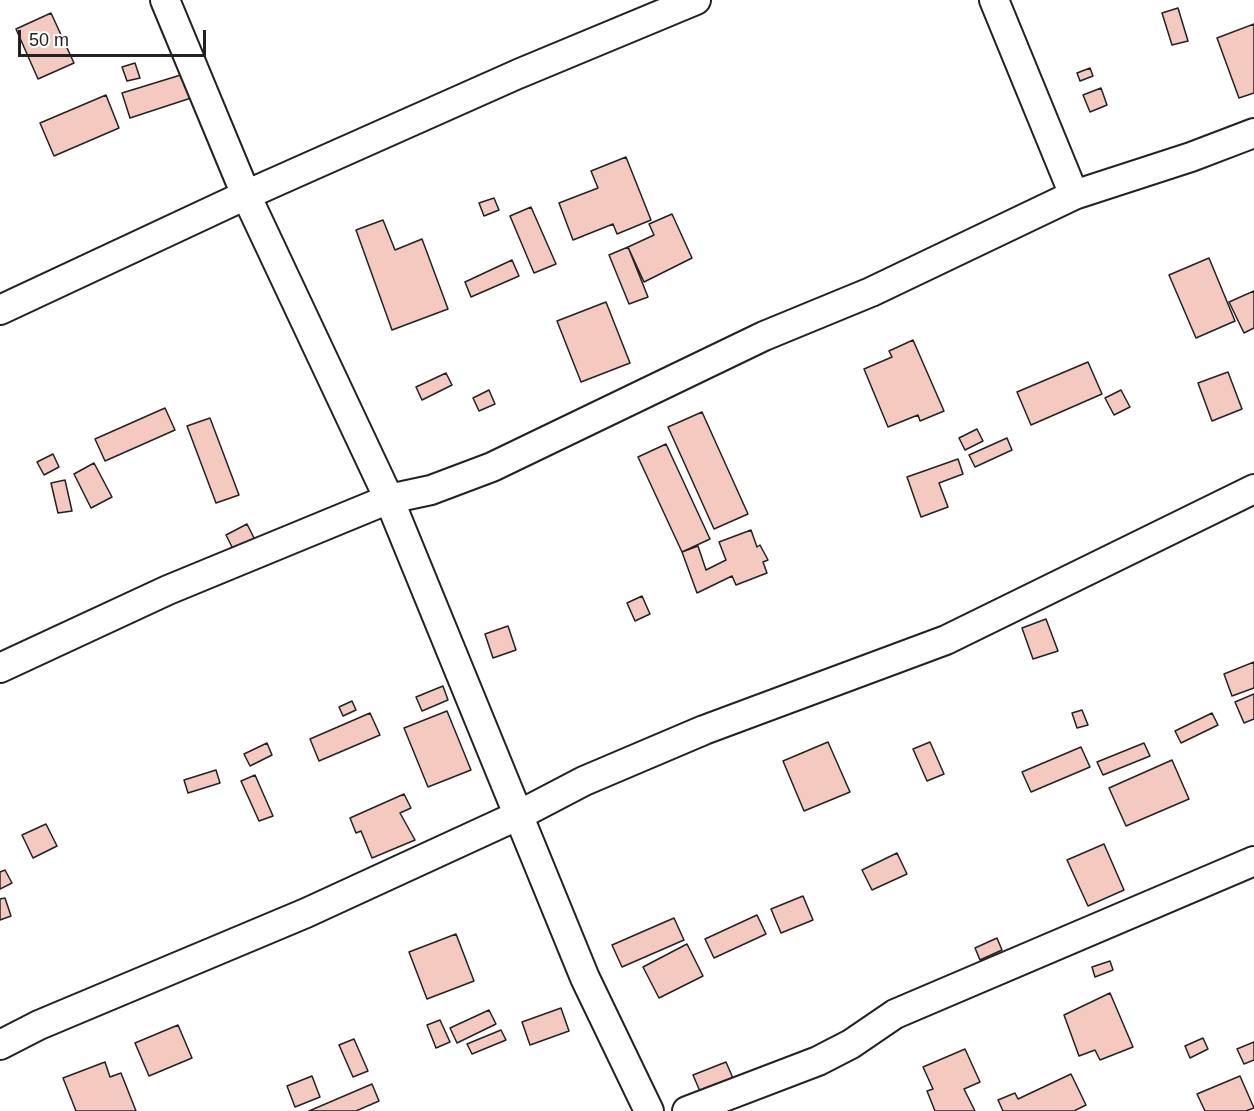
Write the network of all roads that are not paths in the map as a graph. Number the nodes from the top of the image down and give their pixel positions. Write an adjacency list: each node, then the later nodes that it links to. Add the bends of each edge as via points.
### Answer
1 (165, 0): 5 (street)
2 (696, 0): 5 (street)
3 (994, 0): 6 (street)
4 (1254, 133): 6 (street)
5 (246, 195): 7 (street); 9 (street)
6 (1074, 195): 9 (street, via 871,292 764,336 492,467 431,490)
7 (0, 310)
8 (1254, 489): 11 (street, via 946,640 704,730 584,781)
9 (389, 498): 10 (street, via 168,590); 11 (street)
10 (0, 668)
11 (519, 815): 13 (street, via 306,913); 14 (street, via 585,978)
12 (1254, 861): 15 (street, via 895,1014 818,1061)
13 (0, 1045)
14 (649, 1111)
15 (687, 1111)

